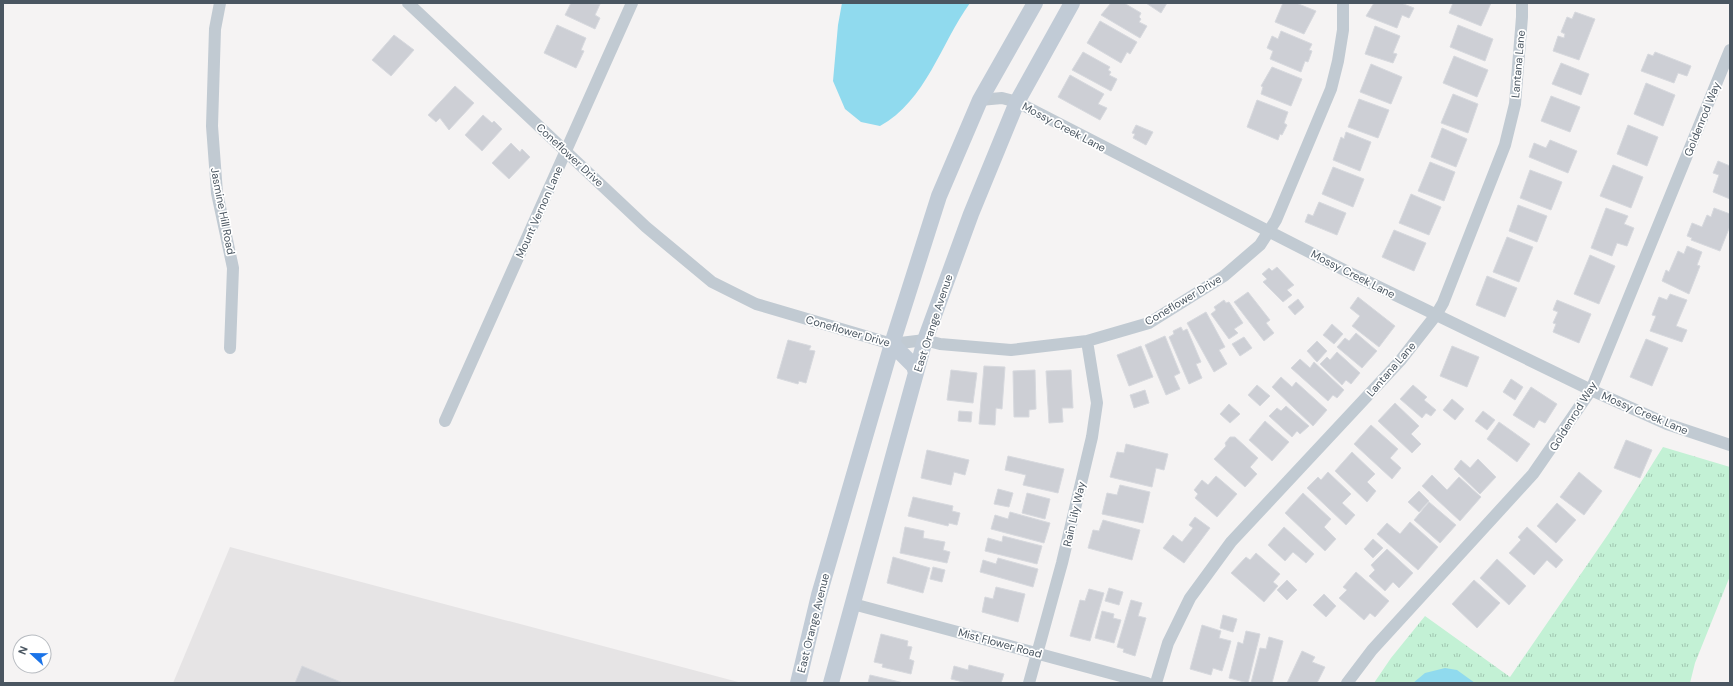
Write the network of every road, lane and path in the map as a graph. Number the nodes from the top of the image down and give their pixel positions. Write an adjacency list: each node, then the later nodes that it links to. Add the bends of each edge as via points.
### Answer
1 (220, 3): 18 (street, Jasmine Hill Road, via 215,29 212,126 217,193 233,268)
2 (408, 3): 8 (street, Coneflower Drive)
3 (632, 3): 12 (street, Mount Vernon Lane)
4 (1035, 3): 10 (street, East Orange Avenue)
5 (1072, 3): 11 (street, East Orange Avenue)
6 (1343, 3): 13 (street, Coneflower Drive, via 1343,30 1330,89 1276,220)
7 (1522, 3): 14 (street, Lantana Lane, via 1515,104 1504,145 1443,303)
8 (420, 7): 12 (street, Coneflower Drive)
9 (1730, 50): 20 (street, Goldenrod Way)
10 (980, 100): 11 (street, Mossy Creek Lane, via 1002,98); 17 (street, East Orange Avenue, via 938,196)
11 (1017, 102): 13 (street, Mossy Creek Lane); 15 (street, East Orange Avenue, via 971,214)
12 (566, 151): 17 (street, Coneflower Drive, via 646,227 712,282 756,304); 21 (street, Mount Vernon Lane)
13 (1269, 231): 14 (street, Mossy Creek Lane); 16 (street, Coneflower Drive, via 1260,245 1224,276 1149,323)
14 (1436, 315): 20 (street, Mossy Creek Lane); 29 (street, Lantana Lane, via 1400,361 1231,542 1190,598 1168,643)
15 (925, 340): 16 (street, Coneflower Drive, via 940,344 1011,350); 17 (street, Coneflower Drive); 19 (street, East Orange Avenue)
16 (1087, 341): 24 (street, Rain Lily Way, via 1097,403 1092,437 1062,563)
17 (892, 344): 19 (street, via 914,366); 25 (street, East Orange Avenue, via 819,595)
18 (230, 348)
19 (916, 373): 23 (street, East Orange Avenue)
20 (1591, 390): 22 (street, Mossy Creek Lane, via 1668,424); 30 (street, Goldenrod Way, via 1533,474 1372,650)
21 (445, 421)
22 (1730, 445)
23 (853, 604): 24 (street, Mist Flower Road); 26 (street, East Orange Avenue)
24 (1036, 653): 27 (street, Rain Lily Way); 28 (street, Mist Flower Road)
25 (798, 683)
26 (831, 683)
27 (1029, 683)
28 (1146, 683)
29 (1156, 683)
30 (1347, 683)

